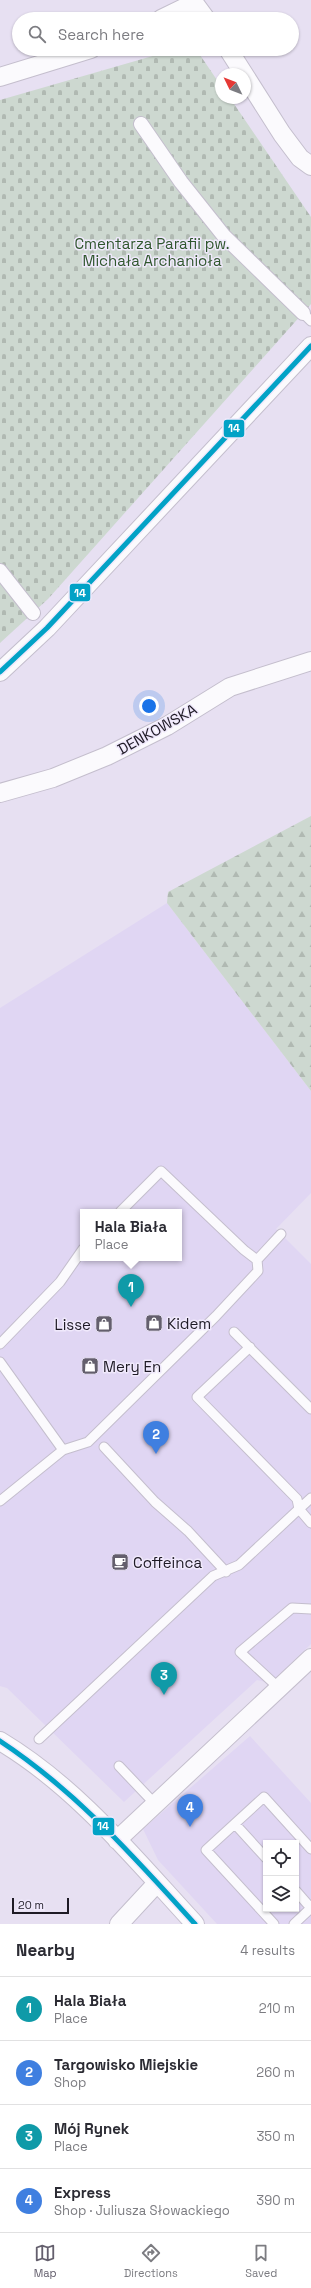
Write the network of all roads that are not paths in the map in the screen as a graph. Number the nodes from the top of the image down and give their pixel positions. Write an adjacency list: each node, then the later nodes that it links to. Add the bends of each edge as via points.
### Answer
1 (193, 2): 2 (street); 3 (street)
2 (174, 12)
3 (201, 12)
4 (68, 56): 6 (street)
5 (232, 56): 8 (street, via 282,134 300,158)
6 (0, 76)
7 (141, 124): 9 (street, via 181,182 224,236)
8 (311, 166)
9 (307, 317)
10 (311, 346): 14 (street, via 47,628)
11 (0, 571): 12 (street)
12 (33, 613)
13 (311, 661): 15 (street, DENKOWSKA, via 230,687 167,726 107,756 53,778)
14 (0, 672)
15 (0, 793)
16 (123, 1209): 19 (lane, via 161,1171)
17 (281, 1234): 19 (lane)
18 (80, 1253): 21 (lane, via 60,1282)
19 (257, 1260): 26 (lane, via 258,1271 88,1442)
20 (234, 1332): 22 (lane)
21 (0, 1344)
22 (250, 1347): 24 (lane); 29 (lane, via 198,1397 297,1500)
23 (0, 1362): 26 (lane)
24 (311, 1409)
25 (104, 1448): 31 (lane, via 154,1502 188,1530)
26 (63, 1450): 28 (lane)
27 (311, 1498): 29 (lane)
28 (0, 1501)
29 (299, 1509): 30 (lane); 31 (lane, via 239,1566)
30 (311, 1523)
31 (226, 1572): 35 (lane, via 213,1576)
32 (311, 1609): 34 (lane, via 292,1608 240,1652)
33 (311, 1658): 34 (street)
34 (280, 1689): 38 (street)
35 (39, 1739)
36 (0, 1741): 40 (street, via 53,1777)
37 (118, 1766): 38 (lane)
38 (155, 1804): 40 (street)
39 (235, 1824): 41 (lane, via 264,1797); 42 (lane); 48 (lane, via 206,1850)
40 (117, 1840): 43 (street)
41 (311, 1849)
42 (263, 1855)
43 (157, 1883): 46 (street); 47 (street)
44 (299, 1894): 45 (lane)
45 (311, 1908): 49 (lane)
46 (119, 1924)
47 (195, 1924)
48 (274, 1924)
49 (294, 1924)

